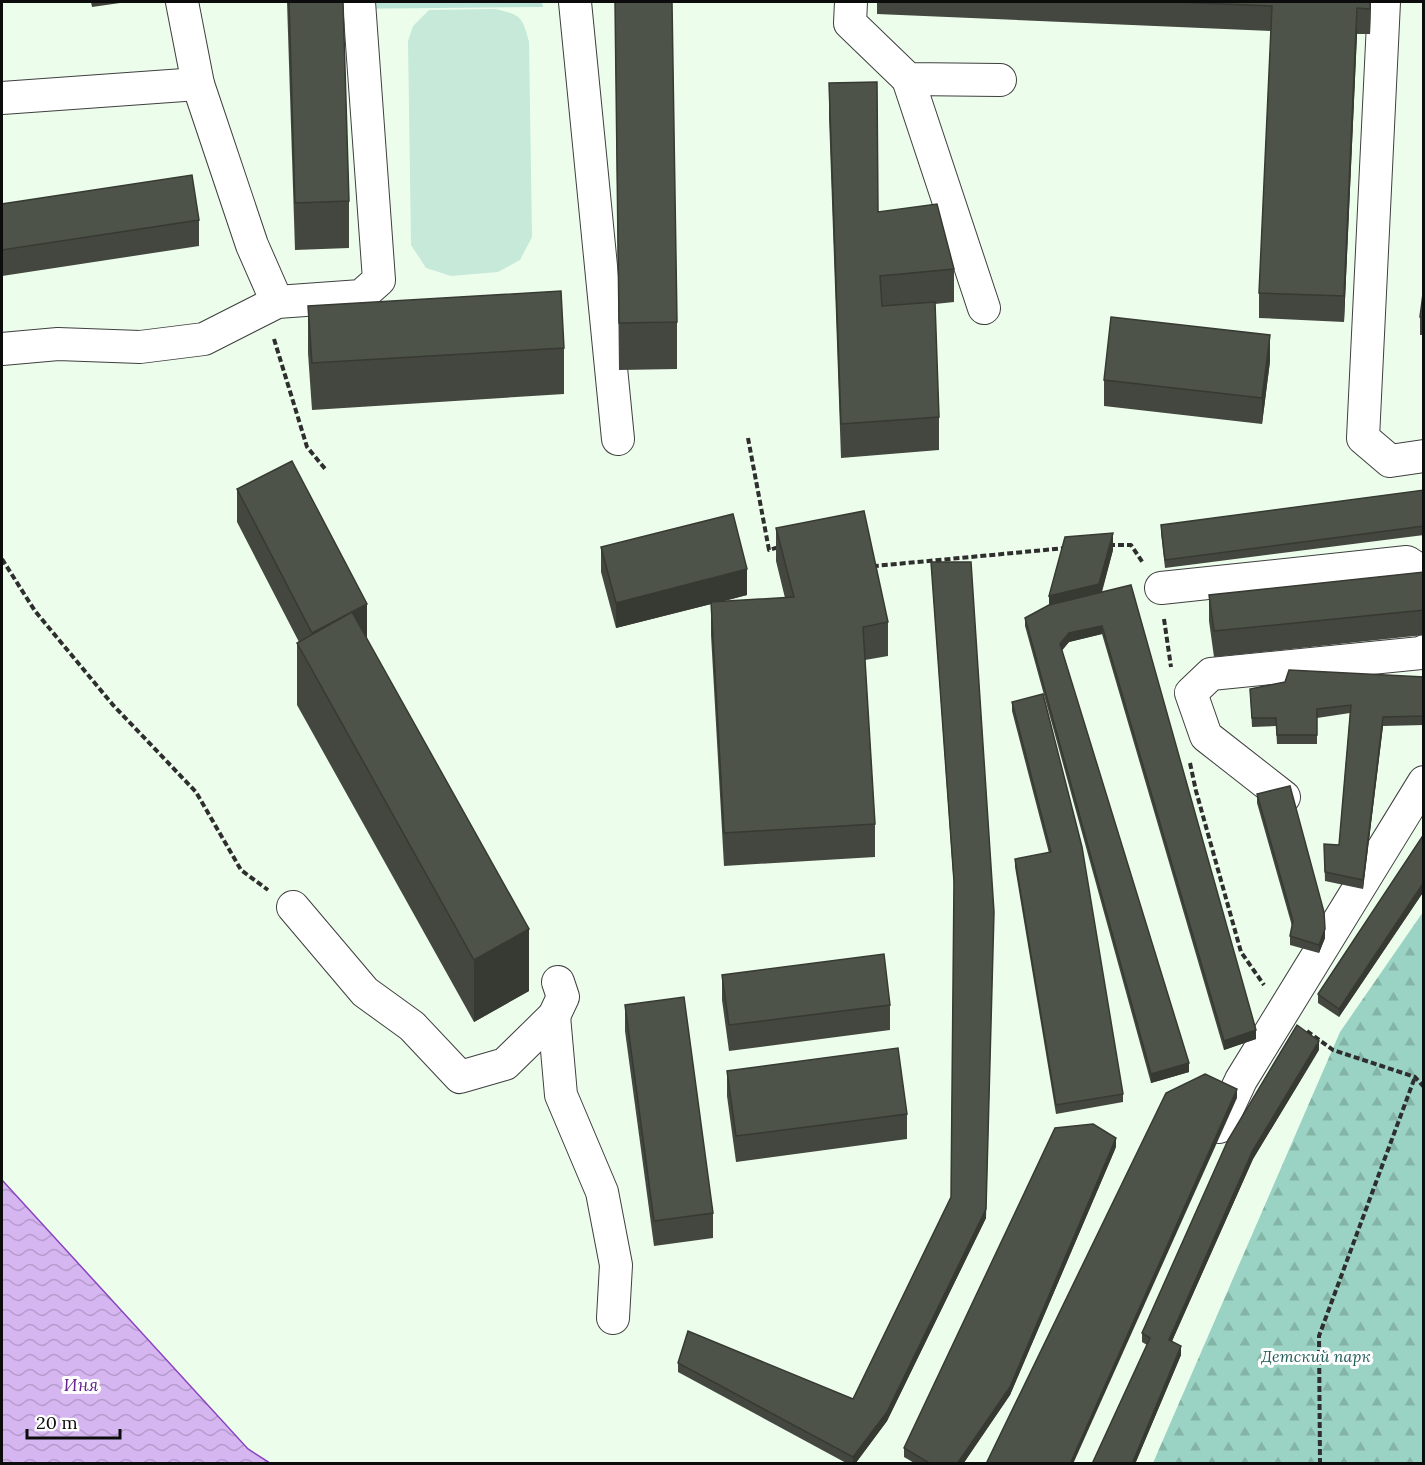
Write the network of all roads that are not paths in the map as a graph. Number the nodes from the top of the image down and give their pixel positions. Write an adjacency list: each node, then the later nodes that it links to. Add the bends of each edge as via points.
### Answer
1 (182, 2): 8 (lane)
2 (359, 2): 10 (lane, via 379,280 361,296)
3 (575, 2): 13 (lane)
4 (851, 2): 6 (lane, via 850,23)
5 (1384, 2): 14 (lane, via 1362,438 1390,461)
6 (908, 79): 7 (lane); 11 (lane)
7 (1000, 80)
8 (198, 84): 9 (lane); 10 (lane)
9 (2, 98)
10 (270, 305): 12 (lane, via 204,339 140,347 58,344)
11 (984, 308)
12 (2, 349)
13 (618, 440)
14 (1424, 456)
15 (1418, 565): 16 (lane)
16 (1161, 588)
17 (1424, 651): 19 (lane, via 1211,674 1191,693 1206,736)
18 (1424, 782): 23 (lane, via 1241,1080)
19 (1284, 797)
20 (293, 907): 22 (lane, via 365,992 412,1026 460,1077 505,1064)
21 (558, 982): 22 (lane, via 563,997)
22 (554, 1016): 24 (lane, via 561,1095 602,1192 616,1265)
23 (1207, 1155)
24 (613, 1318)

